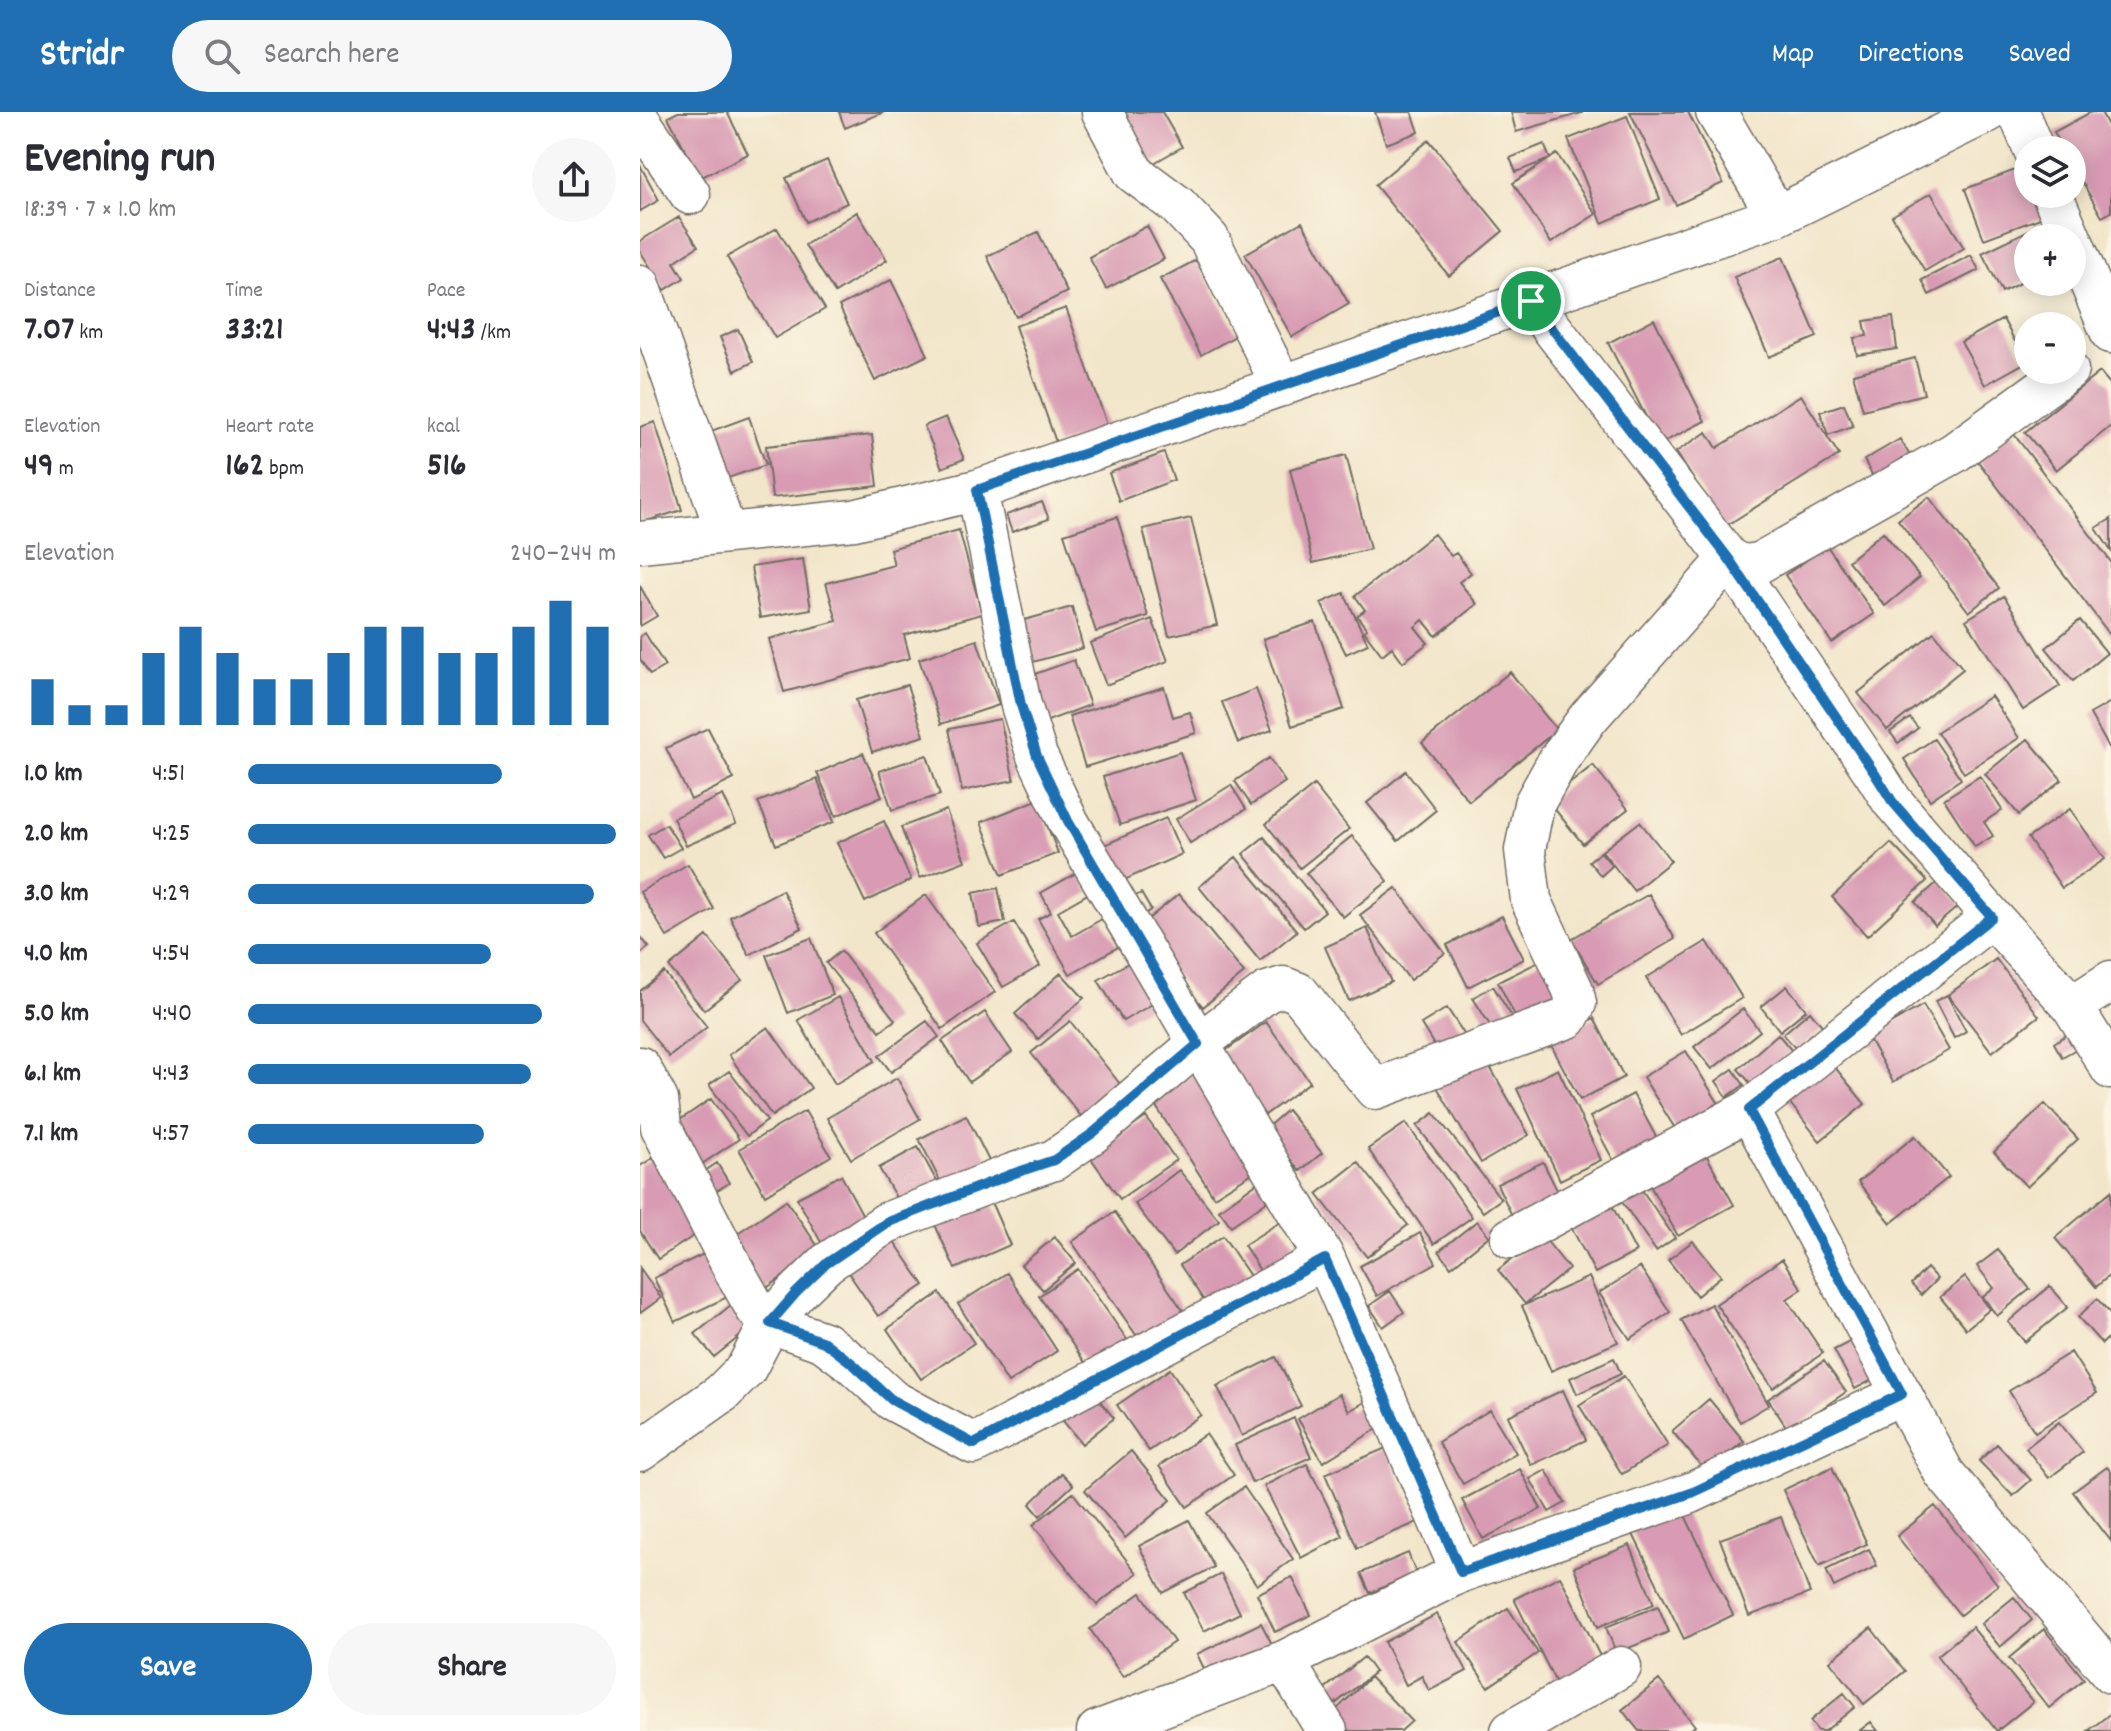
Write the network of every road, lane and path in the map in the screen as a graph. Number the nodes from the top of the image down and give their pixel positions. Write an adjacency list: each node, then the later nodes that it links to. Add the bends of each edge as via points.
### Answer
1 (1102, 112): 16 (street, via 1134,173 1177,205 1209,239)
2 (1716, 112): 8 (street)
3 (1988, 112): 8 (street)
4 (2018, 112): 6 (street)
5 (640, 121): 7 (street)
6 (2028, 136)
7 (690, 194)
8 (1777, 216): 11 (street)
9 (2086, 273): 12 (street)
10 (640, 285): 18 (street)
11 (1531, 301): 16 (street); 20 (street)
12 (2111, 333)
13 (2111, 340): 14 (street)
14 (2086, 358)
15 (2049, 384): 20 (street, via 1954,453 1759,563 1743,565)
16 (1282, 386): 17 (street)
17 (977, 490): 18 (street, via 854,520); 24 (street, via 1021,705 1037,756 1068,821)
18 (726, 532): 19 (street)
19 (640, 542)
20 (1729, 559): 21 (street, via 1892,801); 24 (street, via 1588,718 1534,804 1525,850 1531,900 1573,990 1576,1003 1568,1018 1375,1089 1299,993 1283,987 1267,992)
21 (1992, 917): 23 (street); 27 (street)
22 (2111, 981): 23 (street)
23 (2072, 1006): 26 (street)
24 (1198, 1044): 29 (street); 30 (street, via 1054,1160 886,1223 827,1263)
25 (640, 1067): 30 (street, via 658,1100 661,1127 728,1259 756,1309)
26 (2111, 1069)
27 (1749, 1110): 28 (street); 31 (street)
28 (1511, 1238)
29 (1325, 1259): 30 (street, via 974,1444 892,1400 824,1342); 33 (street)
30 (770, 1323): 32 (street, via 746,1369 722,1393)
31 (1902, 1394): 33 (street, via 1691,1493); 36 (street, via 1944,1473)
32 (640, 1451)
33 (1461, 1572): 34 (street)
34 (1284, 1661): 37 (street); 38 (street)
35 (1621, 1667): 39 (street)
36 (2111, 1673)
37 (1097, 1731)
38 (1327, 1731)
39 (1511, 1731)

